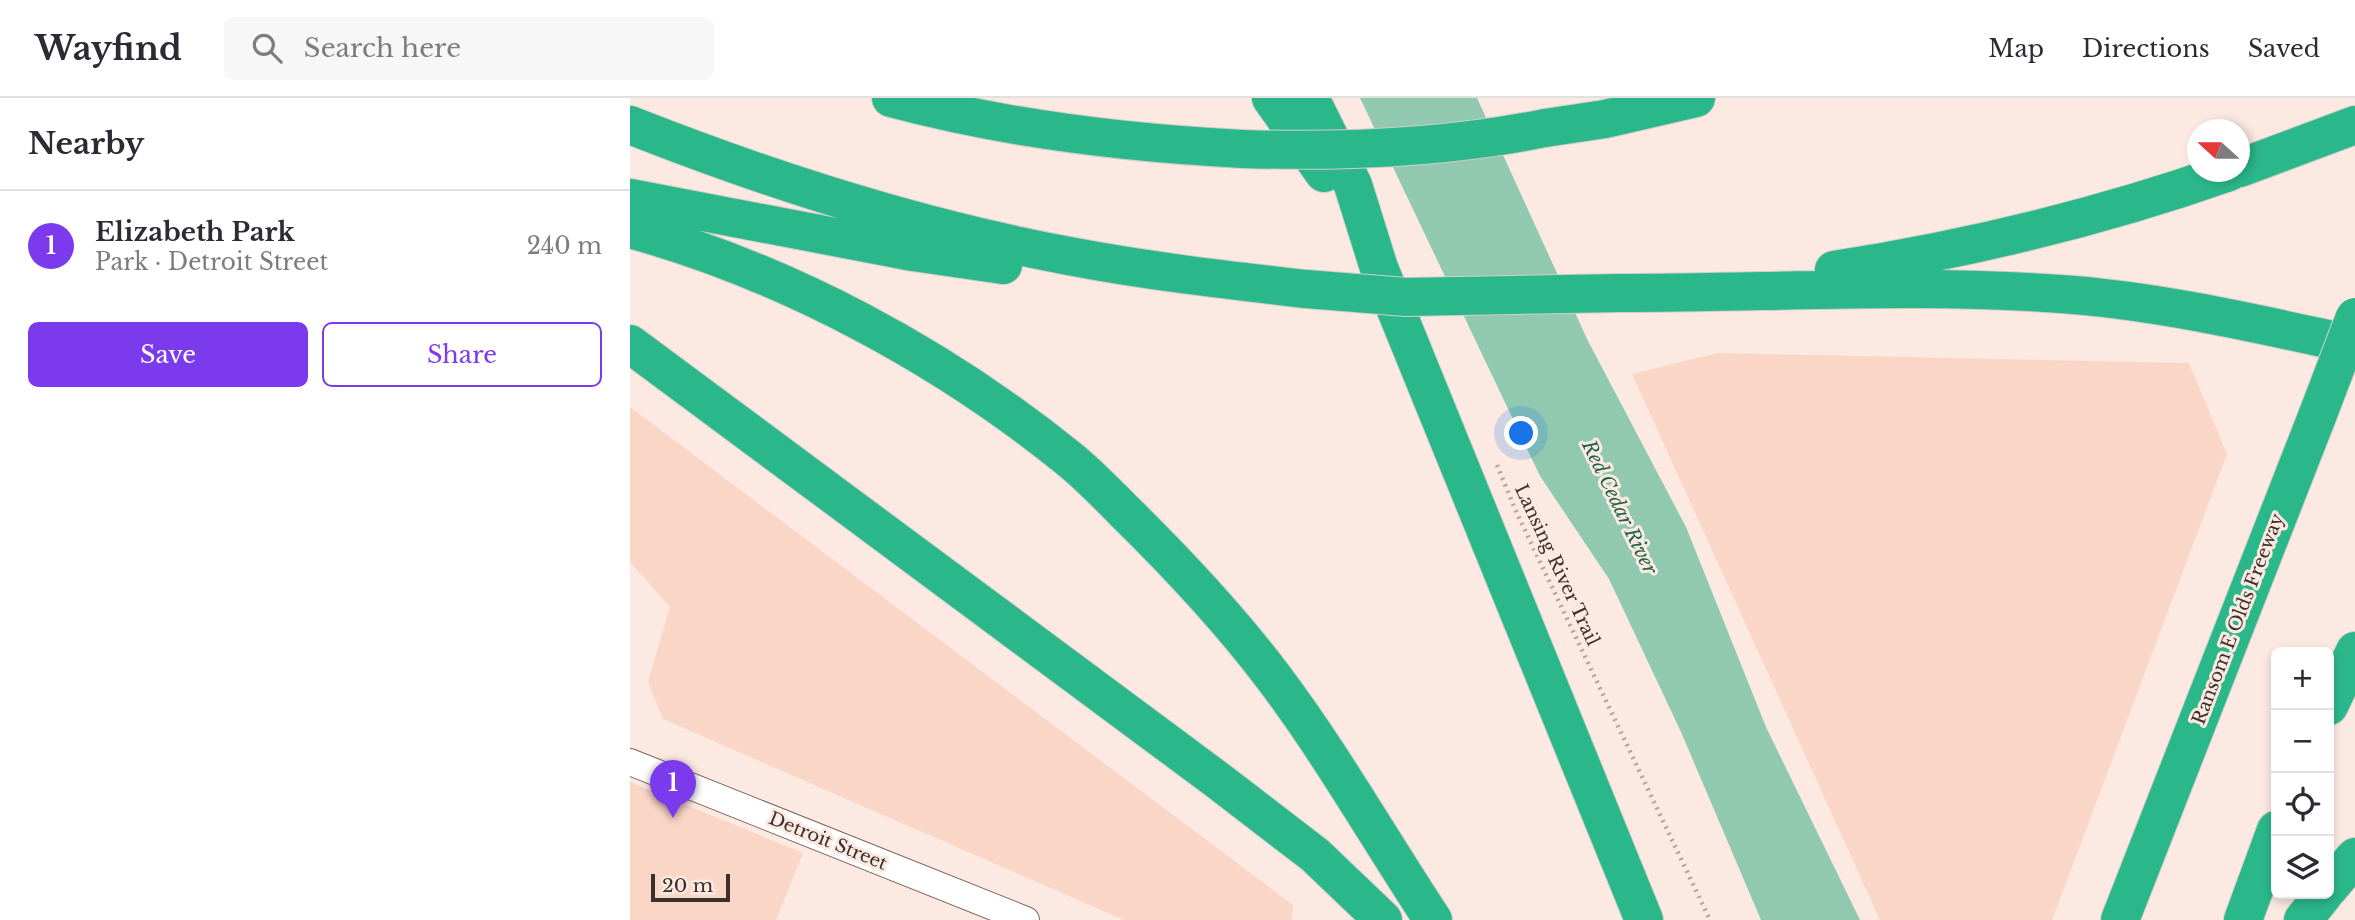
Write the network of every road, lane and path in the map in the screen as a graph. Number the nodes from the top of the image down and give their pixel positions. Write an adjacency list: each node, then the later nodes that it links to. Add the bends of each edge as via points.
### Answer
1 (891, 98): 8 (highway, via 1029,128 1160,145)
2 (991, 98): 8 (highway, via 1068,118)
3 (1271, 98): 13 (highway, via 1322,170)
4 (1310, 98): 13 (highway, via 1353,186)
5 (1696, 98): 8 (highway, bridge, via 1605,120 1459,141 1341,150)
6 (630, 125): 14 (highway, via 742,167 924,223 1067,256)
7 (2355, 125): 9 (highway)
8 (1243, 149)
9 (2250, 164)
10 (2199, 182): 15 (highway, via 2098,215 1938,251 1818,272)
11 (630, 198): 14 (highway, via 991,264)
12 (630, 229): 29 (highway, via 747,268 838,309 982,395 1070,459 1163,549 1274,678)
13 (1380, 268): 30 (highway)
14 (1191, 276): 15 (highway, bridge, via 1406,297)
15 (1619, 293): 18 (highway, via 1898,288 2076,295 2206,313)
16 (2355, 317): 32 (highway, Ransom E Olds Freeway, bridge)
17 (630, 344): 28 (highway, via 1227,787 1315,855)
18 (2355, 345)
19 (1494, 458): 31 (path, Lansing River Trail)
20 (2355, 651): 21 (highway)
21 (2334, 695)
22 (630, 762): 27 (street, Detroit Street)
23 (2274, 836): 33 (highway)
24 (2355, 857): 25 (highway)
25 (2334, 882)
26 (2320, 899): 34 (highway)
27 (1026, 920)
28 (1383, 920)
29 (1433, 920)
30 (1644, 920)
31 (1710, 920)
32 (2120, 920)
33 (2243, 920)
34 (2303, 920)

